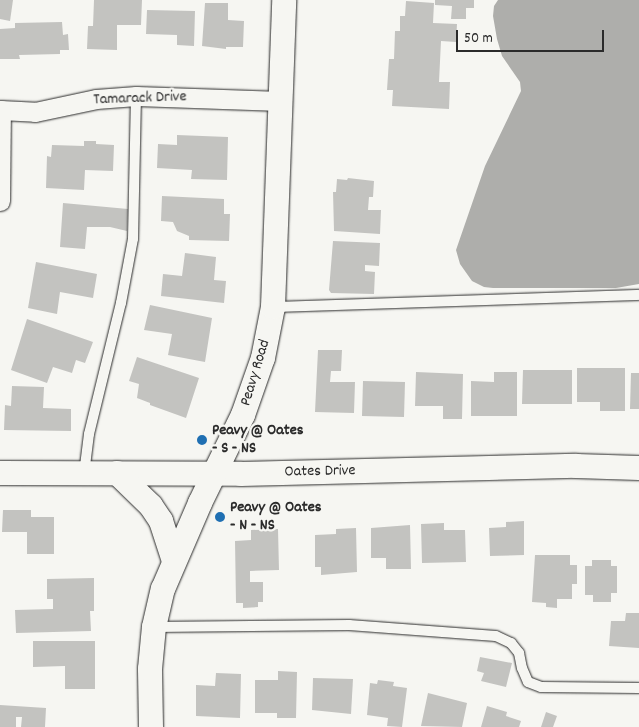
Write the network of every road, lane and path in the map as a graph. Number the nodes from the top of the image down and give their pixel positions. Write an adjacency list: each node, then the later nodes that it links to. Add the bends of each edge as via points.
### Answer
1 (284, 0): 3 (street, Peavy Road)
2 (136, 96): 3 (street, Tamarack Drive); 4 (street, Tamarack Drive, via 96,99 35,112); 11 (lane, via 132,239 121,303 89,434)
3 (281, 101): 7 (street, Peavy Road)
4 (0, 110): 5 (street)
5 (0, 200)
6 (639, 295): 7 (lane)
7 (273, 307): 12 (street, Peavy Road, via 260,366 242,415)
8 (639, 468): 12 (street, Oates Drive, via 576,466)
9 (0, 473): 11 (street, Oates Drive)
10 (117, 473): 11 (street, Oates Drive); 12 (street, Oates Drive); 13 (street, via 152,506 161,521)
11 (84, 474)
12 (213, 474): 13 (street, Peavy Road)
13 (174, 561): 14 (street, Peavy Road, via 163,589)
14 (154, 628): 15 (lane, via 349,625 496,636 511,643 519,653 528,682 541,687); 16 (street, Peavy Road, via 150,669)
15 (639, 688)
16 (151, 727)

